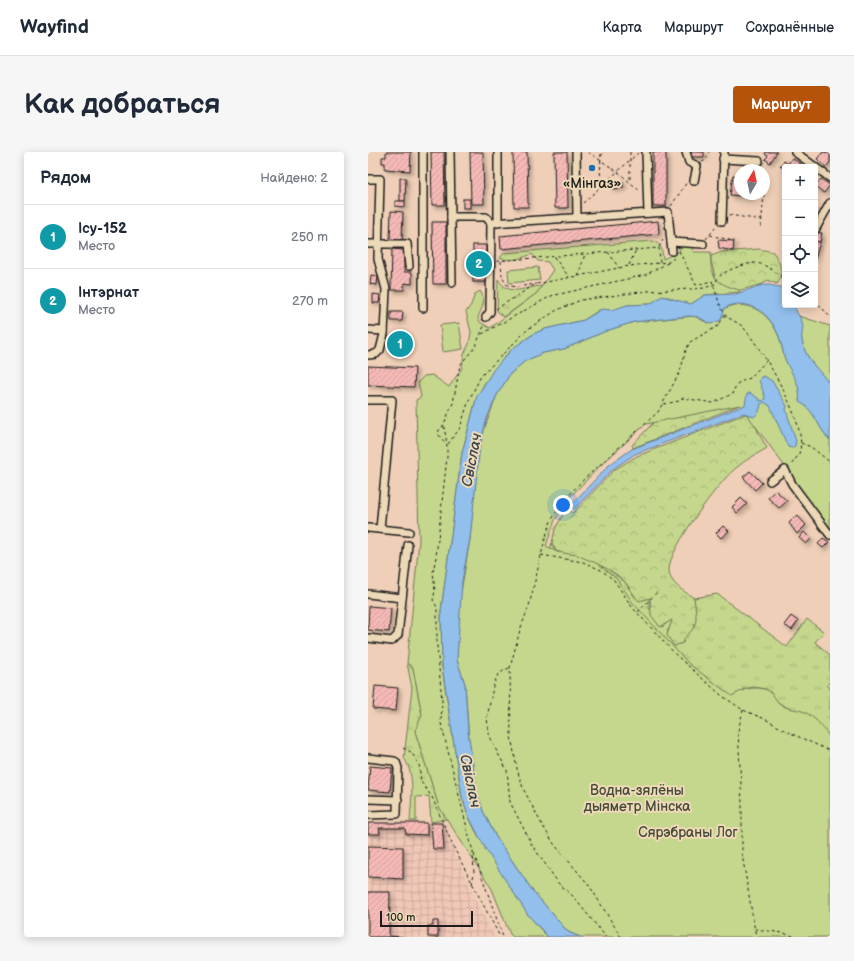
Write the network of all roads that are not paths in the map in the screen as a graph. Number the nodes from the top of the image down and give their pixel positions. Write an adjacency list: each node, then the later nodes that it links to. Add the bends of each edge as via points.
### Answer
1 (423, 152): 27 (street)
2 (450, 152): 15 (street)
3 (498, 152): 18 (street)
4 (576, 152): 16 (street)
5 (646, 152): 14 (street)
6 (686, 152): 12 (street, via 689,162 697,166)
7 (794, 152): 10 (street)
8 (724, 155): 9 (street); 17 (street)
9 (759, 161)
10 (830, 178)
11 (368, 179): 22 (street, via 380,179)
12 (694, 181)
13 (830, 203): 19 (street)
14 (648, 213): 16 (street); 20 (street, via 668,212)
15 (451, 217): 18 (street, via 486,217); 26 (street)
16 (577, 218): 18 (street)
17 (724, 218)
18 (495, 223): 28 (street)
19 (818, 225)
20 (672, 242): 23 (street); 24 (street)
21 (368, 244): 22 (street)
22 (379, 244): 25 (street, via 408,244); 30 (street, via 378,259 386,288)
23 (703, 244)
24 (673, 254)
25 (409, 266)
26 (452, 283)
27 (422, 308)
28 (488, 315)
29 (368, 330): 30 (street)
30 (384, 331): 31 (street, via 380,350 376,354)
31 (368, 355)
32 (368, 400): 35 (street, via 392,400)
33 (770, 481): 37 (street, via 785,470 792,484)
34 (368, 528): 35 (street)
35 (380, 529): 36 (street)
36 (409, 532)
37 (830, 534)
38 (408, 545): 40 (street)
39 (368, 594): 40 (street)
40 (402, 598): 41 (street, via 398,634 392,641)
41 (368, 638)
42 (368, 758): 44 (street, via 396,762)
43 (368, 799): 44 (street)
44 (398, 800): 45 (street, via 397,814)
45 (368, 815)

